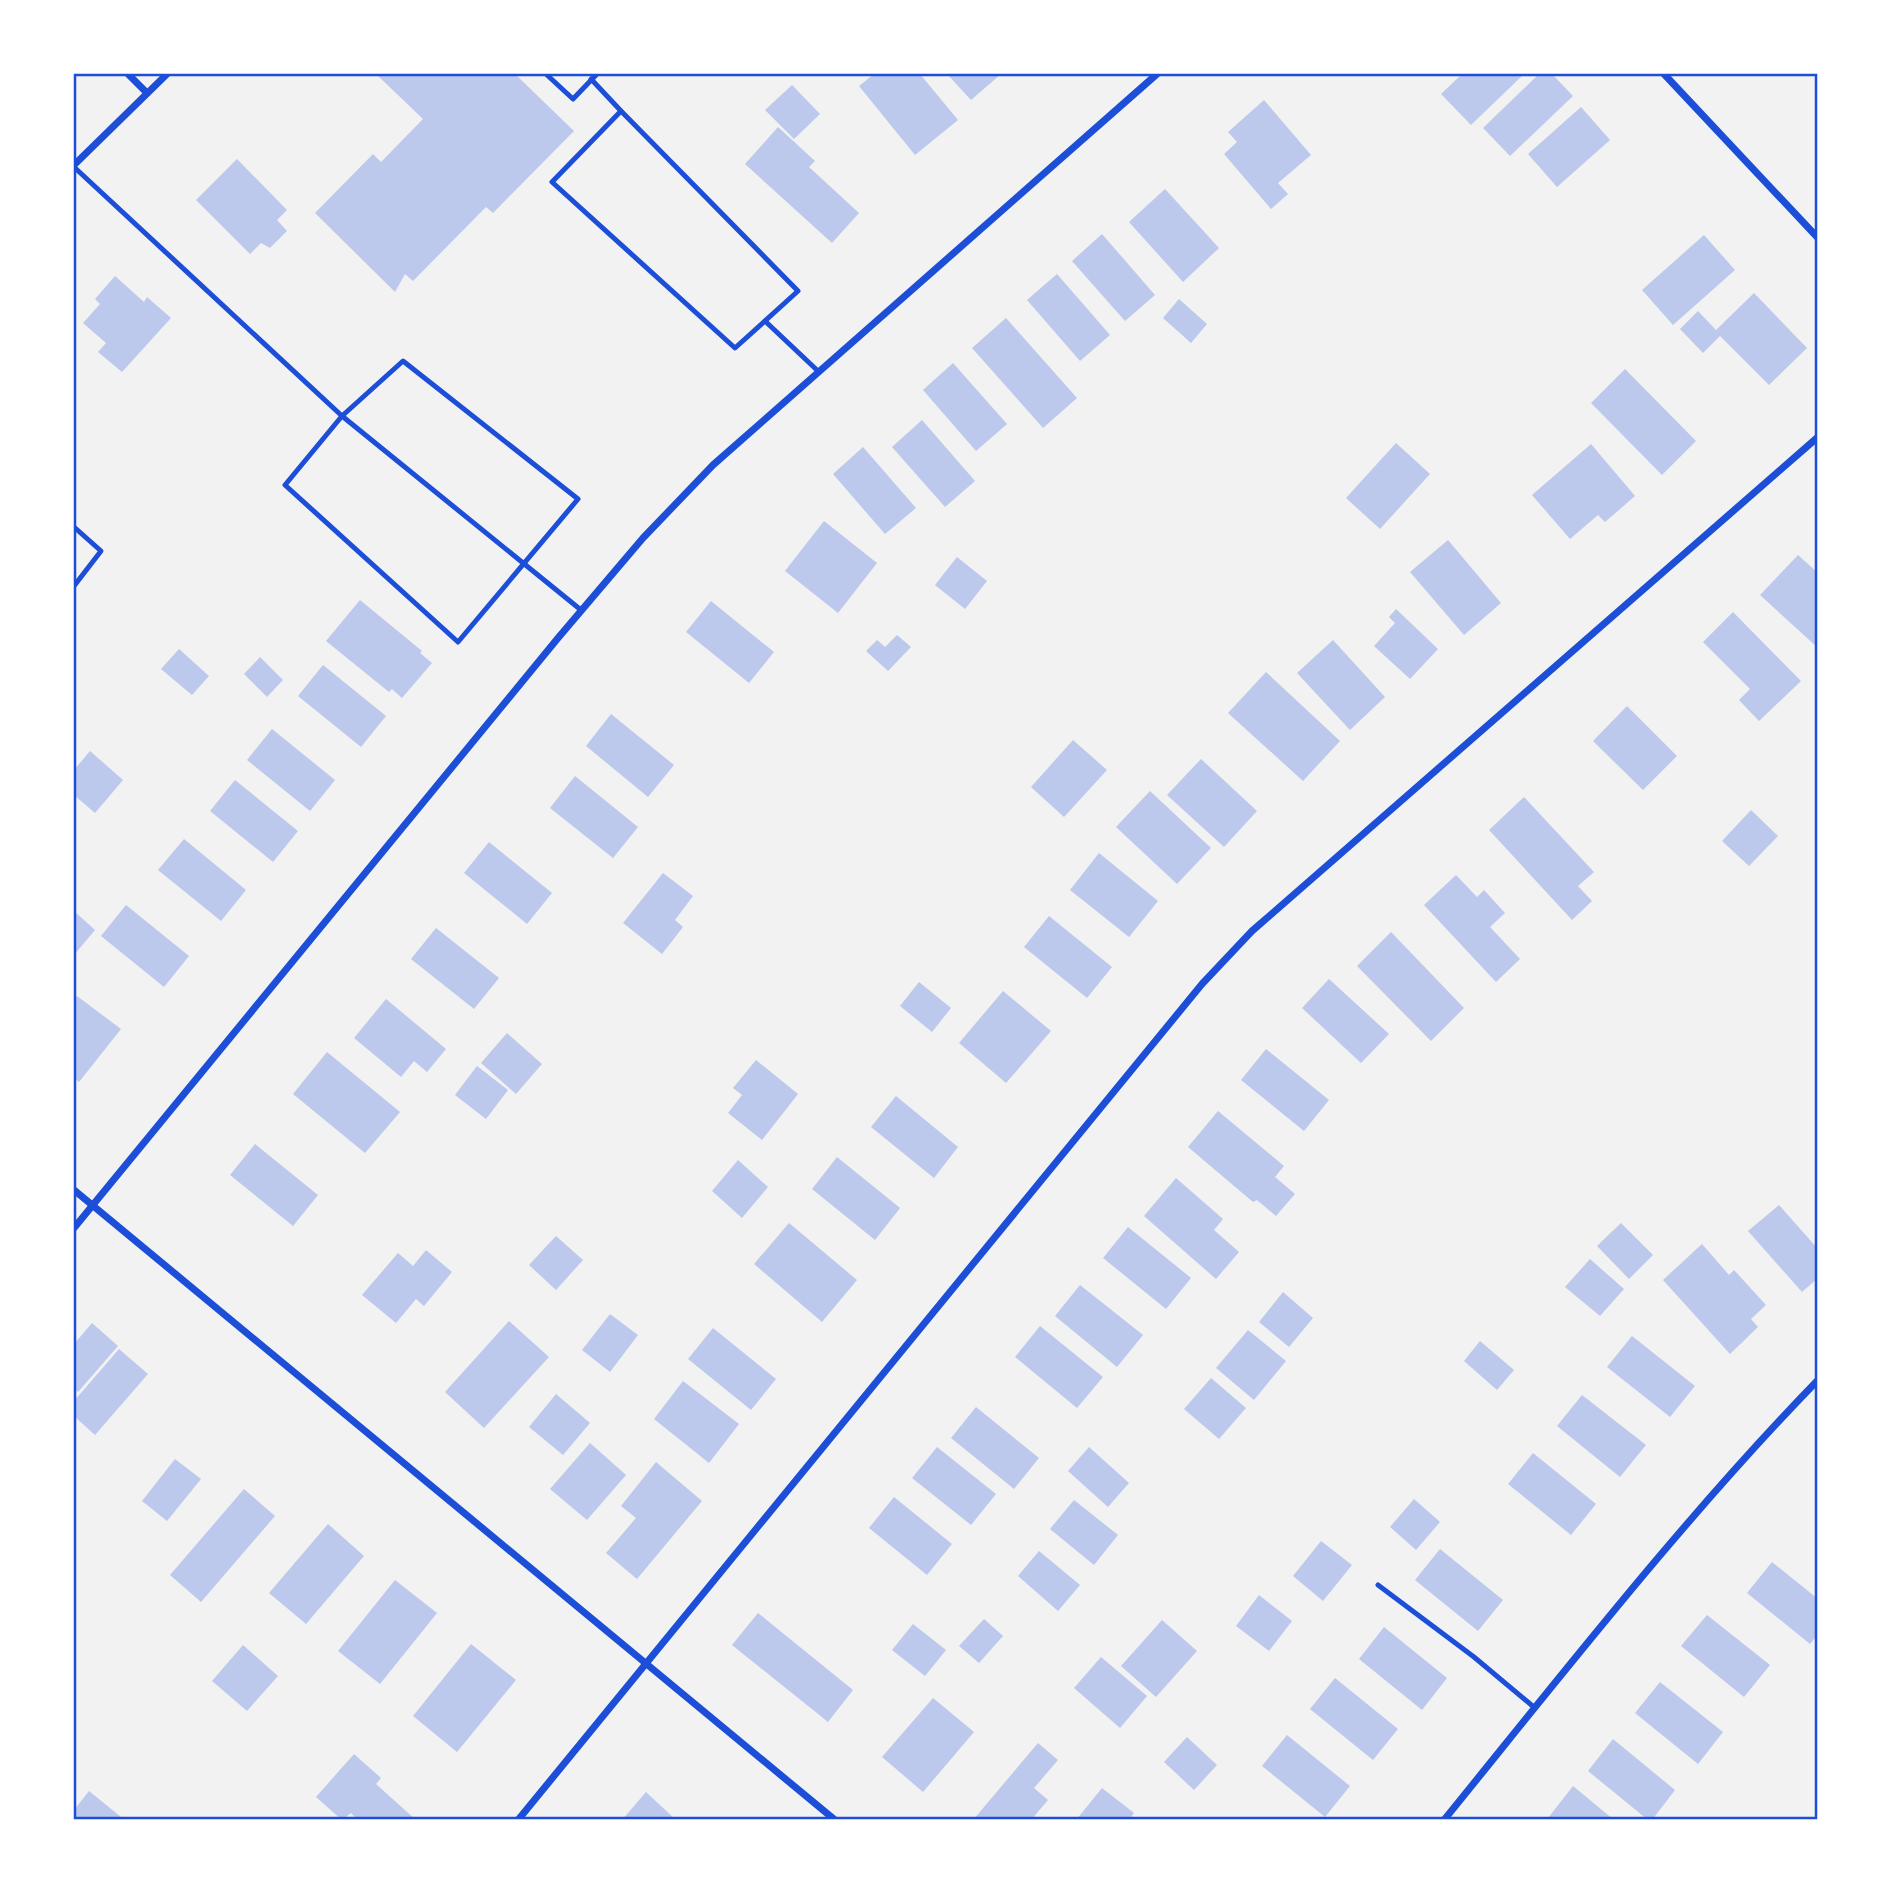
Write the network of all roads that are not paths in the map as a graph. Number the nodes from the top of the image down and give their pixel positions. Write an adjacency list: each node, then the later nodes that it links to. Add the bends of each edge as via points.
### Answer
1 (128, 74): 8 (street)
2 (167, 74): 8 (street)
3 (547, 74): 7 (lane, via 573,99)
4 (597, 74): 7 (lane)
5 (1157, 74): 13 (street)
6 (1664, 74): 11 (street)
7 (591, 79): 9 (lane)
8 (147, 93): 10 (street)
9 (621, 111): 12 (lane, via 798,291); 12 (lane, via 552,182 735,348)
10 (74, 166): 14 (lane)
11 (1818, 238)
12 (765, 321): 13 (lane)
13 (819, 372): 19 (street, via 713,466)
14 (342, 416): 17 (lane); 17 (lane, via 403,361 578,499); 17 (lane, via 285,485 458,642)
15 (1818, 437): 25 (street, via 1252,931 1131,1068)
16 (74, 527): 18 (lane, via 101,551)
17 (524, 563): 19 (lane)
18 (74, 586)
19 (581, 610): 21 (street)
20 (74, 1190): 21 (street)
21 (92, 1205): 22 (street); 25 (street)
22 (74, 1228)
23 (1818, 1380): 26 (street, via 1694,1514)
24 (1378, 1585): 26 (lane)
25 (646, 1664): 27 (street); 28 (street)
26 (1535, 1708): 29 (street)
27 (519, 1819)
28 (835, 1819)
29 (1444, 1819)

